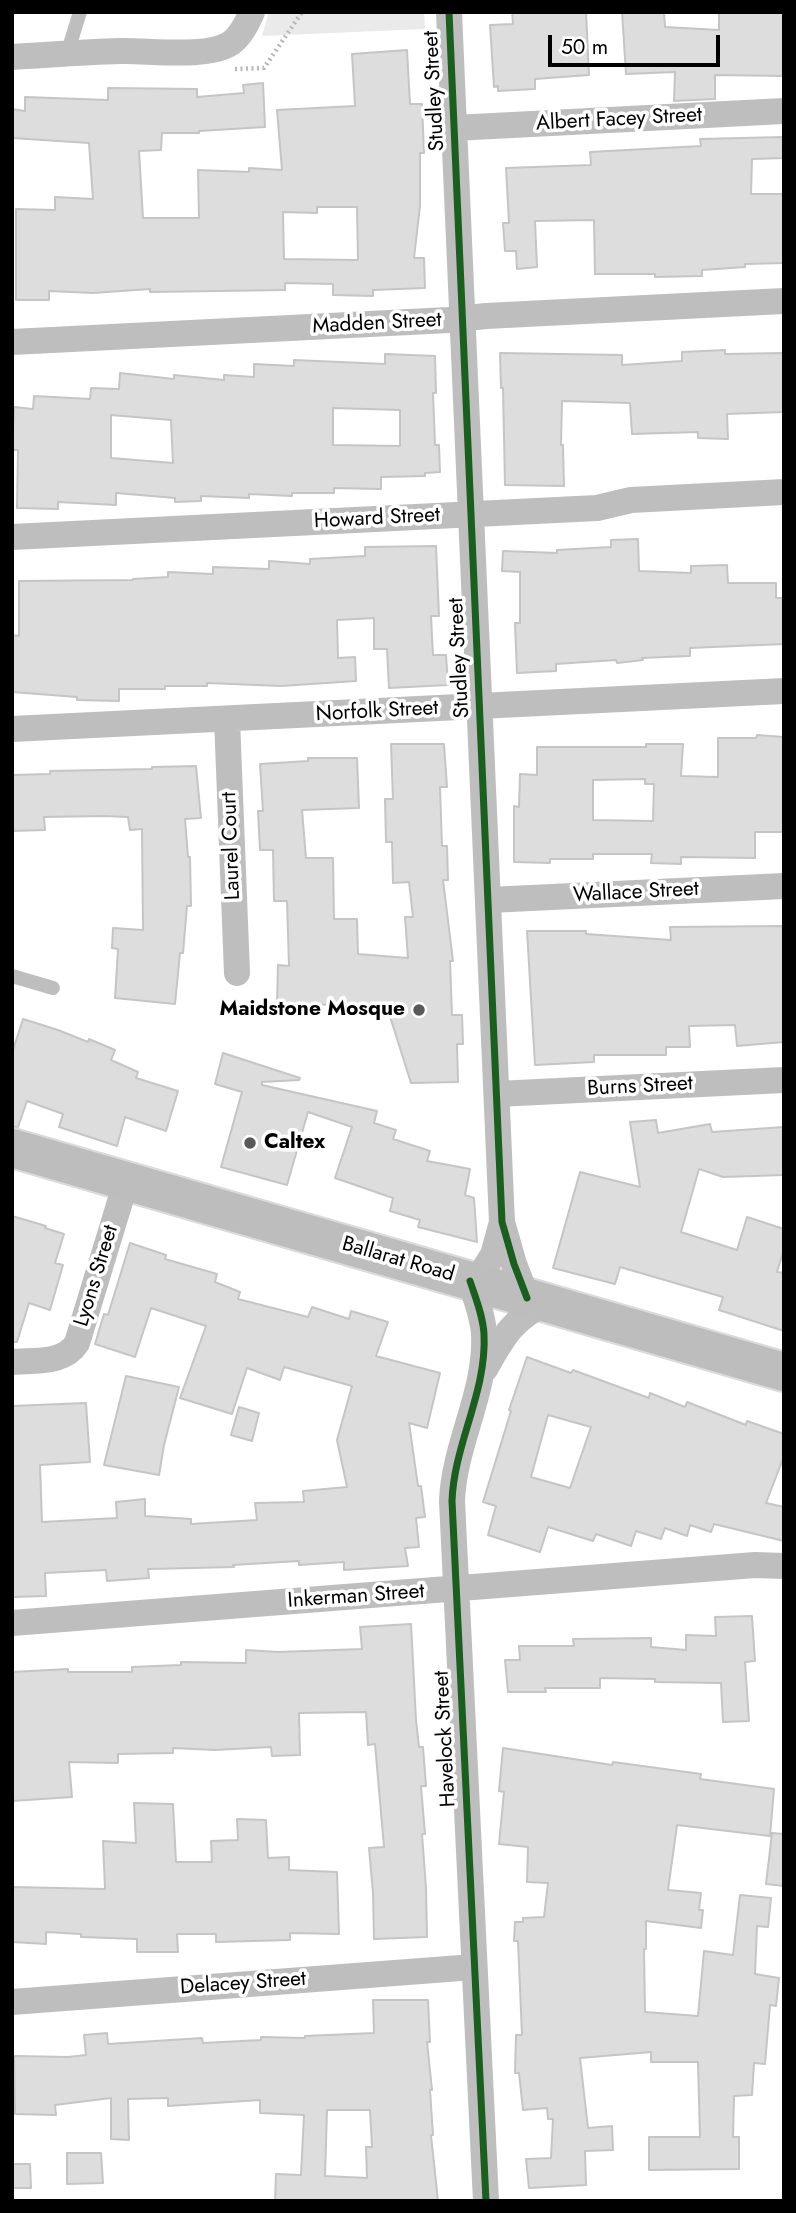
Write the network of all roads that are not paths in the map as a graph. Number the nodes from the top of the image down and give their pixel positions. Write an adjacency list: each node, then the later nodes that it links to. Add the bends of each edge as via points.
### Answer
1 (80, 12): 6 (lane)
2 (234, 12): 5 (street, via 226,27)
3 (252, 12): 5 (street, via 229,44)
4 (449, 12): 9 (street, Studley Street)
5 (202, 45): 6 (street, via 177,41 123,51)
6 (68, 54): 7 (street)
7 (12, 57)
8 (784, 111): 9 (street, Albert Facey Street)
9 (454, 128): 11 (street, Studley Street)
10 (784, 301): 11 (street, Madden Street)
11 (462, 318): 12 (street, Madden Street); 14 (street, Studley Street)
12 (12, 342)
13 (784, 492): 14 (street, Howard Street)
14 (470, 515): 15 (street, Howard Street); 17 (street, Studley Street)
15 (12, 537)
16 (784, 691): 17 (street, Norfolk Street)
17 (480, 707): 18 (street, Norfolk Street); 21 (street, Studley Street)
18 (227, 719): 19 (street, Norfolk Street); 22 (street, Laurel Court)
19 (12, 729)
20 (784, 886): 21 (street, Wallace Street)
21 (489, 900): 26 (street, Studley Street)
22 (237, 973)
23 (12, 976): 24 (lane)
24 (53, 988)
25 (784, 1080): 26 (street, Burns Street)
26 (497, 1094): 29 (street, Studley Street)
27 (12, 1148): 28 (highway, Ballarat Road)
28 (126, 1182): 30 (highway, Ballarat Road); 32 (street, Lyons Street, via 72,1350 62,1357)
29 (502, 1222): 30 (street, Studley Street, via 493,1255); 31 (street, Studley Street, via 514,1264)
30 (473, 1282): 31 (highway, Ballarat Road); 34 (street, Havelock Street, via 484,1336)
31 (536, 1300): 33 (highway, Ballarat Road); 34 (street, Havelock Street, via 504,1335)
32 (12, 1362)
33 (784, 1371)
34 (481, 1376): 36 (street, Havelock Street, via 453,1480)
35 (784, 1566): 36 (street, Inkerman Street)
36 (457, 1589): 37 (street, Inkerman Street); 38 (street, Havelock Street)
37 (12, 1623)
38 (474, 1967): 39 (street, Delacey Street); 40 (street, Havelock Street)
39 (12, 2002)
40 (486, 2201)

